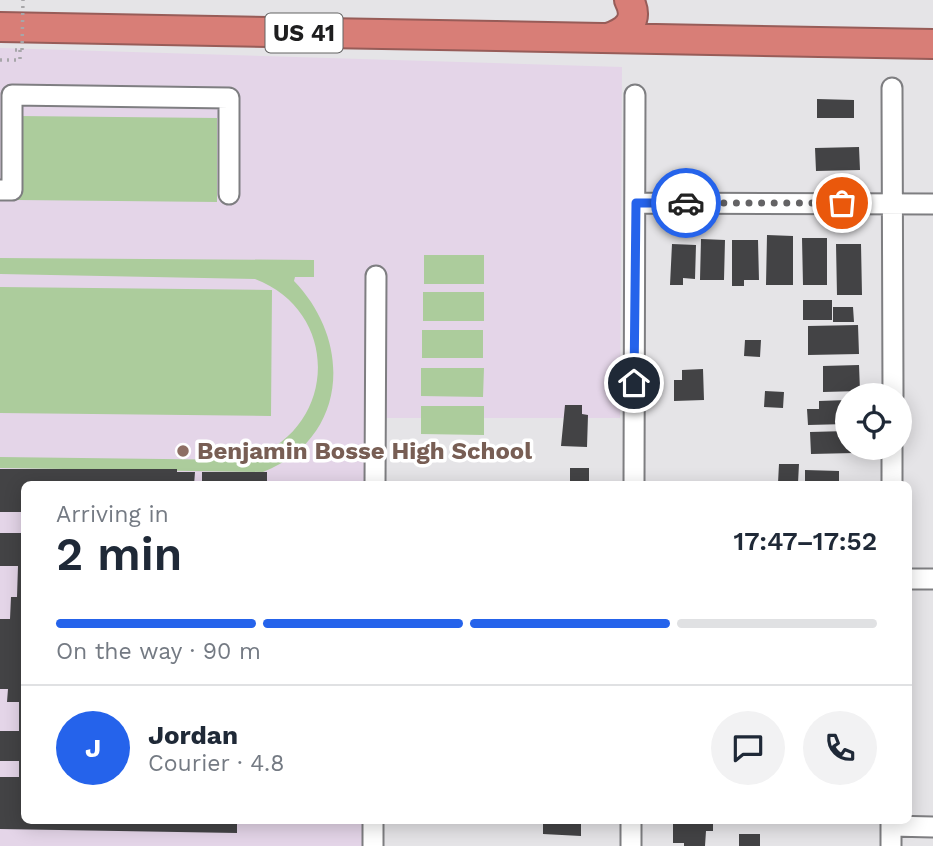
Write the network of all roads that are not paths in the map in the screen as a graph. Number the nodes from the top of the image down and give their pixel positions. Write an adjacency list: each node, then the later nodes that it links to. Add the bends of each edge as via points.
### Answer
1 (629, 0): 2 (highway, via 632,22 626,32)
2 (608, 38): 3 (highway, US 41); 4 (highway, US 41)
3 (12, 42)
4 (933, 44)
5 (892, 88): 10 (street)
6 (635, 95): 9 (street)
7 (0, 190): 8 (street, via 12,190 12,95 229,98)
8 (229, 194)
9 (636, 203): 10 (street); 16 (street)
10 (893, 203): 11 (street); 13 (street)
11 (933, 204)
12 (376, 276): 15 (street)
13 (893, 383)
14 (892, 460): 17 (street)
15 (374, 481)
16 (634, 481)
17 (892, 481)
18 (912, 579): 19 (street)
19 (933, 579)
20 (373, 824): 24 (street)
21 (631, 824): 25 (street)
22 (933, 827): 23 (street)
23 (891, 831)
24 (373, 846)
25 (631, 846)

